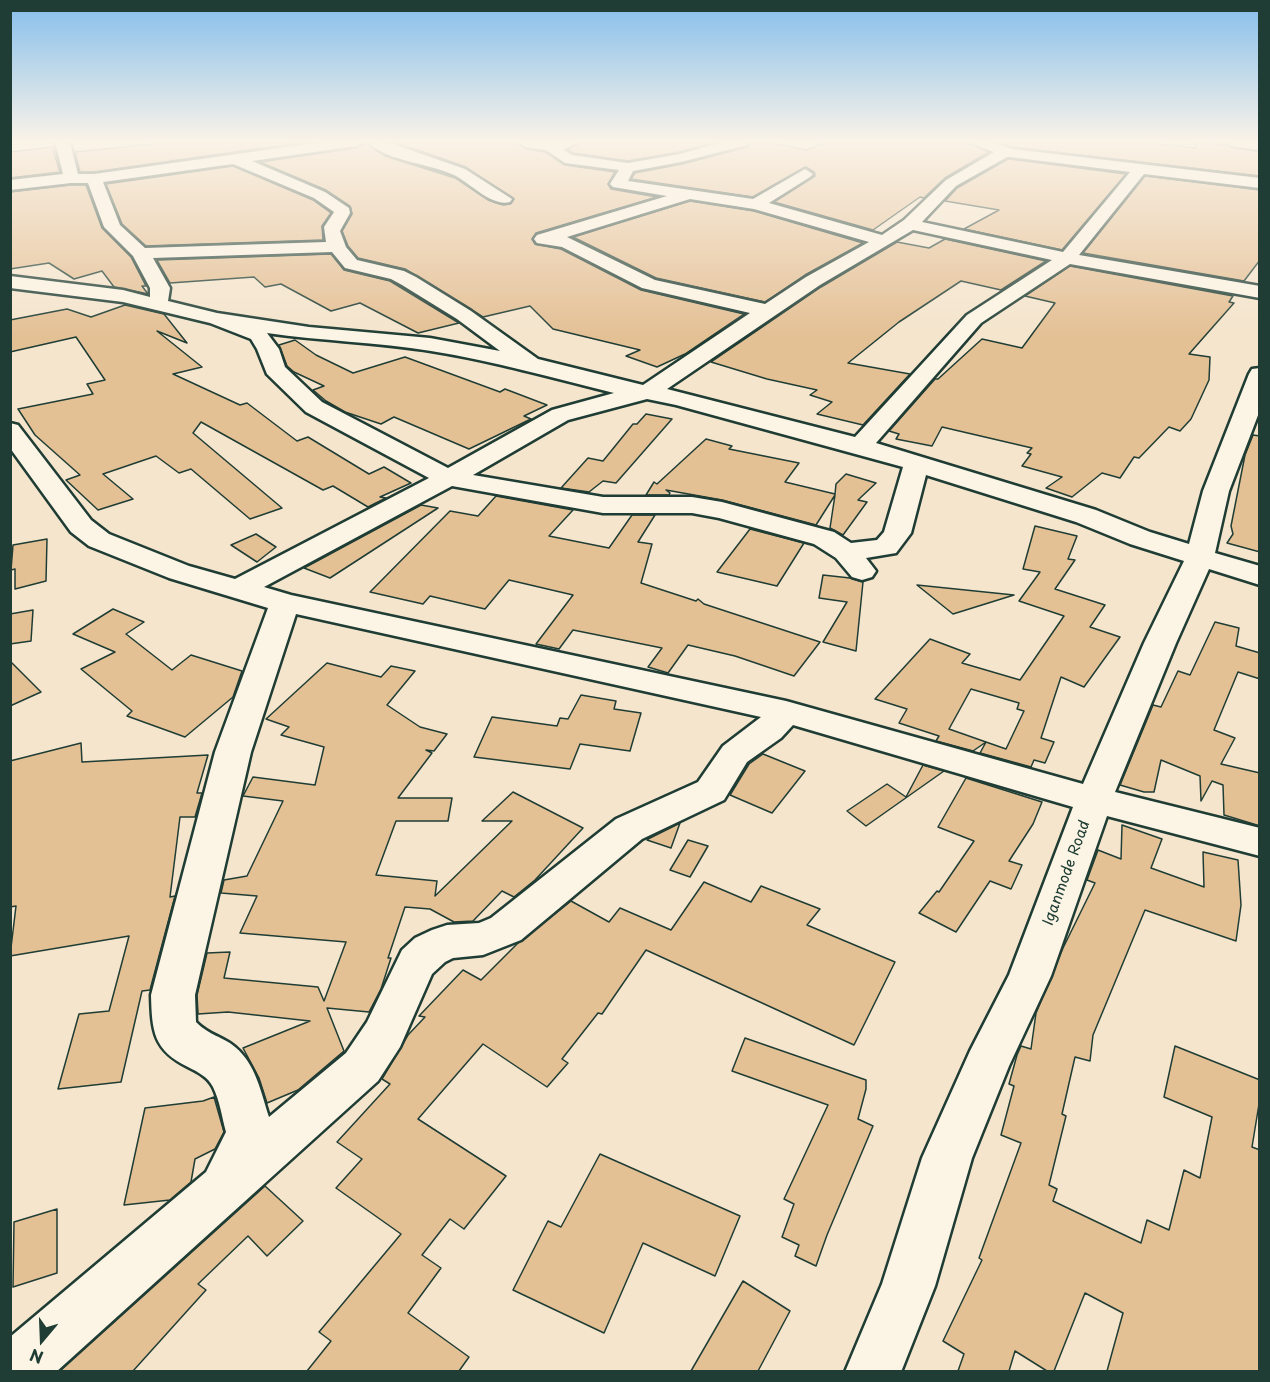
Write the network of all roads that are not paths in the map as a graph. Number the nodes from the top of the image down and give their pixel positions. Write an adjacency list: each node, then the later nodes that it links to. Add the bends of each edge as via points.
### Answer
1 (104, 206): 10 (street, via 112,227)
2 (338, 206): 9 (street, via 343,211 331,234)
3 (649, 206): 15 (street, via 543,239 566,242 649,284 764,310)
4 (764, 206): 8 (street)
5 (928, 206): 7 (street)
6 (1109, 206): 11 (street)
7 (910, 224): 8 (street); 11 (street)
8 (884, 242): 15 (street)
9 (336, 247): 10 (street); 17 (street, via 351,264 396,275 432,295)
10 (141, 253): 14 (street, via 160,288 159,300)
11 (1067, 258): 13 (street); 23 (street, via 974,319)
12 (10, 282): 14 (street, via 123,296)
13 (1260, 292)
14 (154, 304): 16 (street)
15 (759, 315): 19 (street)
16 (217, 320): 17 (street, via 430,344); 25 (street, via 258,335 275,369 314,407)
17 (530, 364): 18 (street)
18 (594, 380): 19 (street); 21 (street)
19 (648, 392): 21 (street); 23 (street)
20 (1257, 392): 26 (street, Iganmode Road, via 1216,491)
21 (572, 410): 25 (street)
22 (10, 430): 28 (street, via 81,526 99,540)
23 (860, 446): 24 (street)
24 (917, 463): 25 (street, via 892,540 886,547 854,562 824,538 722,510 692,505 603,505); 26 (street, via 1086,516)
25 (448, 478): 28 (street)
26 (1200, 558): 27 (street); 31 (street, Iganmode Road)
27 (1260, 576)
28 (239, 589): 29 (street)
29 (285, 603): 30 (street); 33 (street, via 233,752 173,995 174,1029 191,1047 218,1060 232,1077 251,1135)
30 (786, 712): 31 (street); 33 (street, via 769,730 735,754 711,791 628,829 506,928 483,939 447,942 430,950 417,962 384,1033 362,1067)
31 (1094, 800): 32 (street); 35 (street, Iganmode Road, via 1030,976 986,1065 947,1158 908,1286)
32 (1260, 842)
33 (220, 1188): 34 (street)
34 (13, 1371)
35 (873, 1371)

